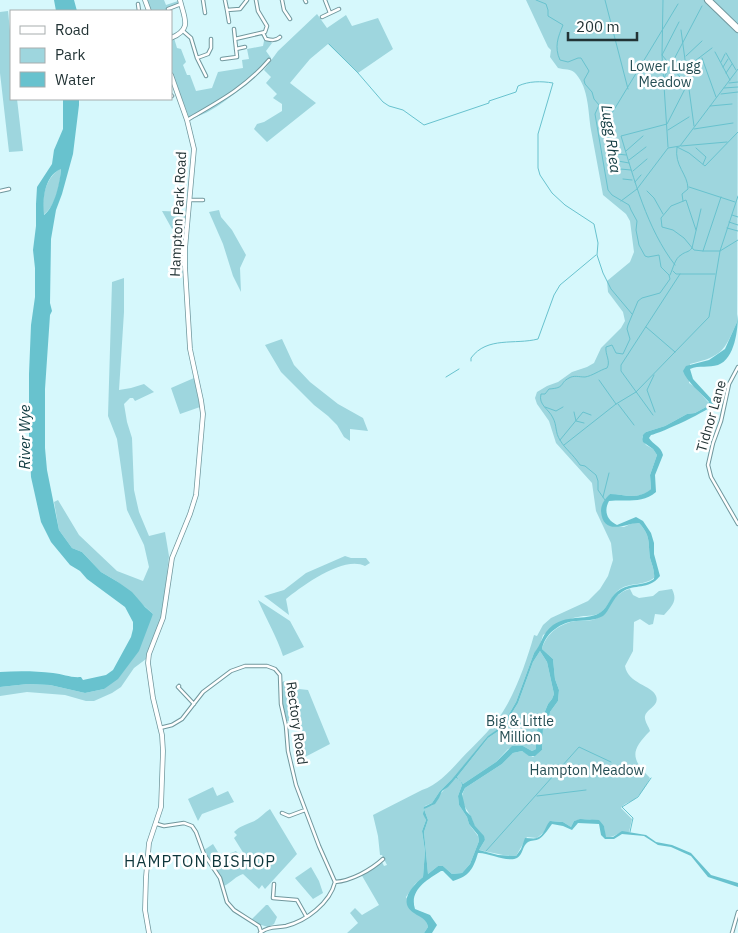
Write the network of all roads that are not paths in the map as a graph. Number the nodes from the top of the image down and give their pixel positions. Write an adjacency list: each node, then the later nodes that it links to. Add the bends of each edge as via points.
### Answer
1 (203, 0): 14 (street)
2 (225, 0): 13 (street)
3 (247, 0): 13 (street, via 240,9)
4 (256, 0): 22 (street, via 267,26)
5 (282, 0): 17 (street)
6 (324, 0): 15 (street)
7 (708, 0): 19 (highway)
8 (181, 2): 10 (street); 21 (main road, via 186,21)
9 (138, 4): 12 (street)
10 (168, 9)
11 (339, 9): 15 (street)
12 (139, 10)
13 (227, 10): 18 (street)
14 (206, 13)
15 (330, 13): 16 (street)
16 (322, 17)
17 (290, 18)
18 (229, 22)
19 (738, 28)
20 (234, 29): 25 (street)
21 (183, 31): 23 (main road); 29 (street, via 191,38)
22 (263, 33): 24 (street, via 270,40); 25 (street)
23 (172, 37)
24 (280, 37)
25 (235, 38): 28 (street)
26 (211, 39): 29 (street, via 208,54)
27 (245, 47): 28 (street)
28 (236, 49): 30 (street, via 237,57)
29 (197, 58): 32 (street)
30 (222, 59)
31 (269, 60): 34 (street, via 240,88)
32 (206, 76)
33 (172, 78): 34 (main road, Hampton Park Road)
34 (187, 120): 38 (main road, Hampton Park Road, via 194,149)
35 (9, 189): 36 (street)
36 (0, 191)
37 (200, 195): 38 (street, via 201,200)
38 (190, 200): 43 (main road, Hampton Park Road, via 185,249 188,318 203,414 193,505 172,558 163,618 149,654 153,698)
39 (738, 367): 40 (street, Tidnor Lane, via 729,384 708,465 709,473)
40 (738, 524)
41 (178, 687): 42 (street)
42 (194, 704): 43 (street, Rectory Road, via 175,724); 44 (street, Rectory Road, via 203,692 230,671 245,666 270,666 277,671 288,751)
43 (160, 728): 46 (main road, Hampton Park Road, via 163,742 162,799)
44 (305, 810): 45 (street, via 289,816); 48 (street, Rectory Road)
45 (282, 813)
46 (157, 824): 52 (street, via 184,823 192,826 204,854 220,878 227,902); 54 (main road, Hampton Park Road, via 149,843 146,878 145,910)
47 (383, 859): 48 (street, via 350,878)
48 (334, 882): 51 (street, via 325,901)
49 (274, 884): 51 (street, via 273,898 297,900)
50 (738, 912): 56 (street)
51 (306, 916): 53 (street, via 287,926)
52 (259, 926): 53 (street); 55 (street)
53 (267, 928): 55 (street)
54 (149, 933)
55 (260, 933)
56 (732, 933)

